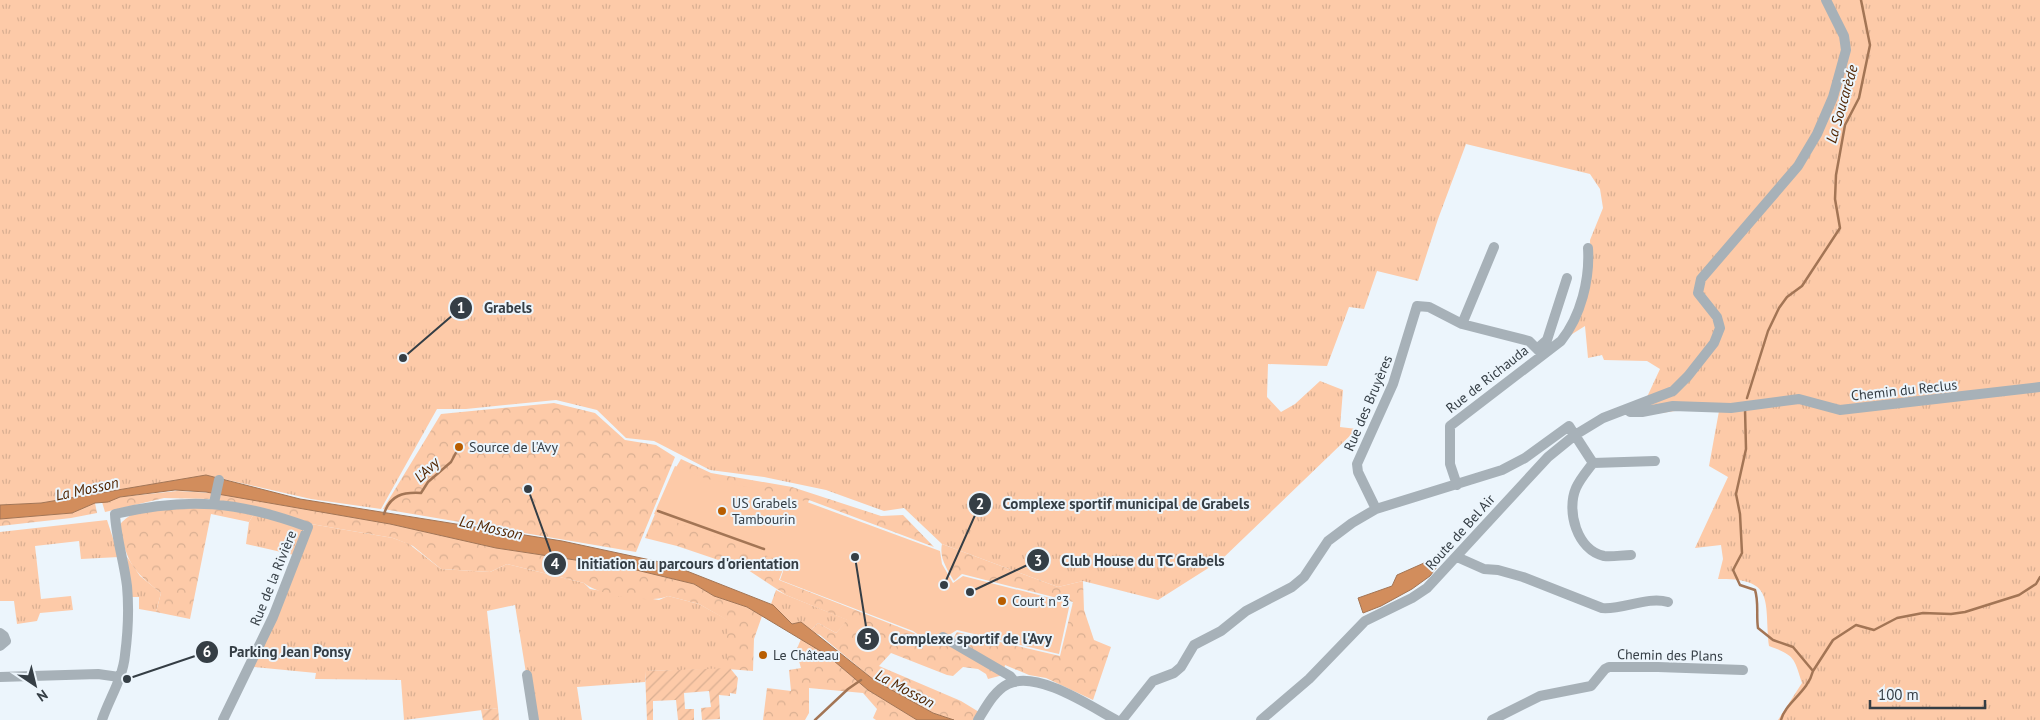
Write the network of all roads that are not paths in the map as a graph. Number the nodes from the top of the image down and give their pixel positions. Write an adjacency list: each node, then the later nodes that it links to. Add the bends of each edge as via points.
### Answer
1 (1826, 0): 9 (street, Route de Bel Air, via 1844,36 1844,64 1817,134 1802,159 1701,279 1698,293 1717,317 1720,328 1714,343 1673,391)
2 (1494, 246): 6 (street)
3 (1588, 248): 7 (street, Rue de Richauda, via 1589,264 1584,290 1569,330 1561,341)
4 (1567, 278): 7 (street, via 1547,340)
5 (1417, 306): 6 (street, Rue de Richauda, via 1429,307); 16 (street, Rue des Bruyères, via 1393,384 1357,464)
6 (1462, 324): 7 (street, Rue de Richauda, via 1529,341)
7 (1540, 351): 14 (street, Rue de Richauda, via 1450,426 1450,464)
8 (2040, 388): 9 (street, Chemin du Reclus, via 1840,410 1799,399 1731,408 1673,406)
9 (1622, 412): 10 (street, Route de Bel Air, via 1603,418)
10 (1575, 435): 12 (street); 14 (street, via 1569,426 1525,458 1502,470); 18 (street, Route de Bel Air, via 1548,457)
11 (1655, 461): 12 (street)
12 (1593, 463): 17 (street, via 1580,479 1572,500 1577,532 1590,549 1604,556)
13 (219, 480): 15 (street)
14 (1458, 485): 16 (street)
15 (215, 500): 26 (street, via 146,507 115,514 127,587 128,619 125,656); 29 (street, Rue de la Rivière, via 270,512 308,527 273,617)
16 (1376, 509): 33 (street, via 1328,542 1304,577 1292,587 1246,611 1221,631 1194,646 1174,673 1153,680)
17 (1631, 555)
18 (1457, 557): 19 (street, via 1484,570 1523,577 1602,608 1655,600); 34 (street, Route de Bel Air, via 1427,588 1375,614 1357,628 1309,679)
19 (1668, 602)
20 (0, 633): 22 (street, via 6,641)
21 (943, 637): 27 (street, via 996,667)
22 (0, 646)
23 (1743, 670): 35 (street, Chemin des Plans, via 1609,667 1591,686 1540,696)
24 (527, 675): 30 (street)
25 (0, 677): 26 (street, via 98,674)
26 (119, 677): 28 (street)
27 (1011, 683): 31 (street, via 989,702); 32 (street, via 1033,682 1054,688)
28 (102, 720)
29 (223, 720)
30 (534, 720)
31 (978, 720)
32 (1116, 720)
33 (1122, 720)
34 (1261, 720)
35 (1492, 720)

